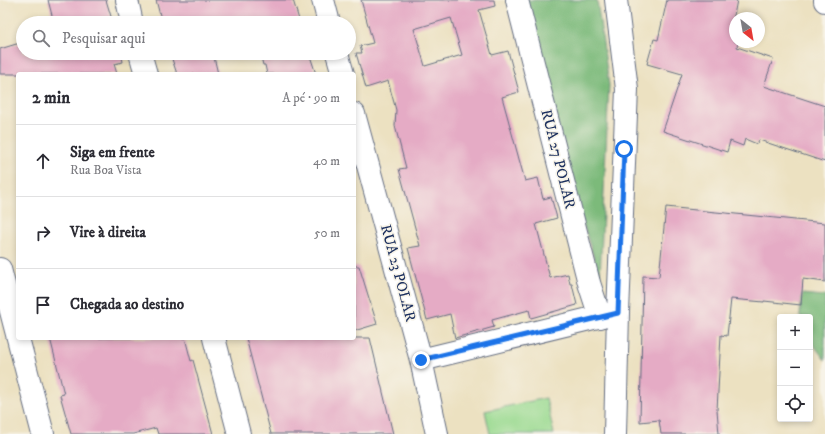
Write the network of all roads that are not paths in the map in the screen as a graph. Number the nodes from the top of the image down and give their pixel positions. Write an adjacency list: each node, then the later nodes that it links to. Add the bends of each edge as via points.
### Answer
1 (126, 0): 5 (street)
2 (323, 0): 6 (street)
3 (517, 0): 13 (street, RUA 27 POLAR, via 587,275)
4 (616, 0): 13 (street, via 627,89)
5 (130, 16)
6 (327, 16)
7 (142, 60): 9 (street)
8 (339, 60): 10 (street)
9 (145, 72)
10 (342, 72)
11 (356, 121): 17 (street, RUA 23 POLAR)
12 (0, 269): 14 (street)
13 (609, 315): 17 (street); 21 (street)
14 (16, 330)
15 (19, 340): 18 (street)
16 (215, 340): 19 (street)
17 (421, 360): 20 (street, RUA 23 POLAR)
18 (43, 434)
19 (239, 434)
20 (437, 434)
21 (615, 434)

